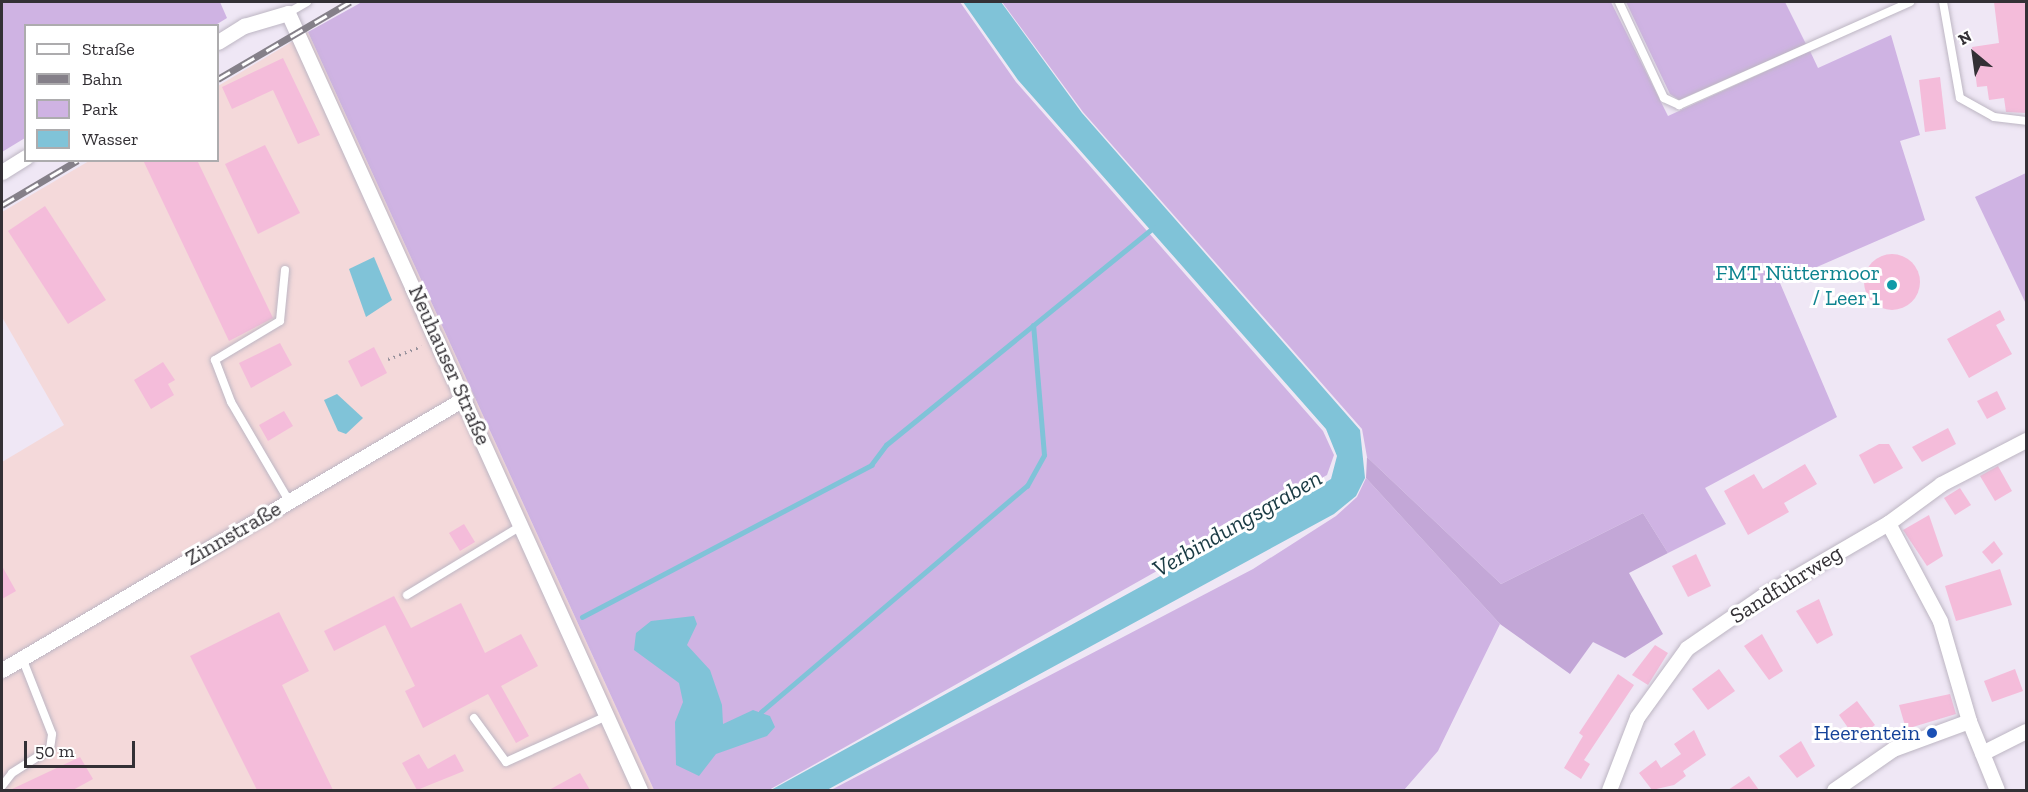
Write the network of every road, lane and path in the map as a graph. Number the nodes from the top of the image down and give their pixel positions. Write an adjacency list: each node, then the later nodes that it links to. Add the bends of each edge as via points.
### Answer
1 (307, 2): 5 (lane)
2 (1619, 2): 3 (lane, via 1664,98 1679,105)
3 (1910, 2)
4 (1943, 2): 7 (lane, via 1960,98 1994,117)
5 (288, 13): 6 (street, via 244,27); 11 (street, Neuhauser Straße)
6 (219, 41)
7 (2026, 121)
8 (24, 159): 9 (street)
9 (2, 172)
10 (285, 270): 15 (lane, via 280,321 215,360 231,402)
11 (440, 341): 12 (path); 13 (street, Neuhauser Straße)
12 (388, 359)
13 (465, 398): 15 (street, Zinnstraße); 17 (street, Neuhauser Straße)
14 (2026, 441): 16 (street, Sandfuhrweg, via 1941,484)
15 (289, 501): 19 (street, Zinnstraße)
16 (1888, 523): 23 (street, via 1940,621); 28 (street, Sandfuhrweg, via 1761,597 1687,648 1637,717)
17 (522, 525): 18 (lane); 21 (street, Neuhauser Straße)
18 (407, 595)
19 (22, 658): 20 (street, Zinnstraße); 26 (lane, via 52,734 50,749 12,773)
20 (2, 670)
21 (607, 716): 22 (lane, via 506,762); 27 (street, Neuhauser Straße)
22 (474, 718)
23 (1969, 721): 25 (street); 29 (street, via 1893,749)
24 (2026, 731): 25 (street)
25 (1982, 753): 30 (street)
26 (2, 786)
27 (640, 790)
28 (1609, 790)
29 (1834, 790)
30 (1997, 790)

